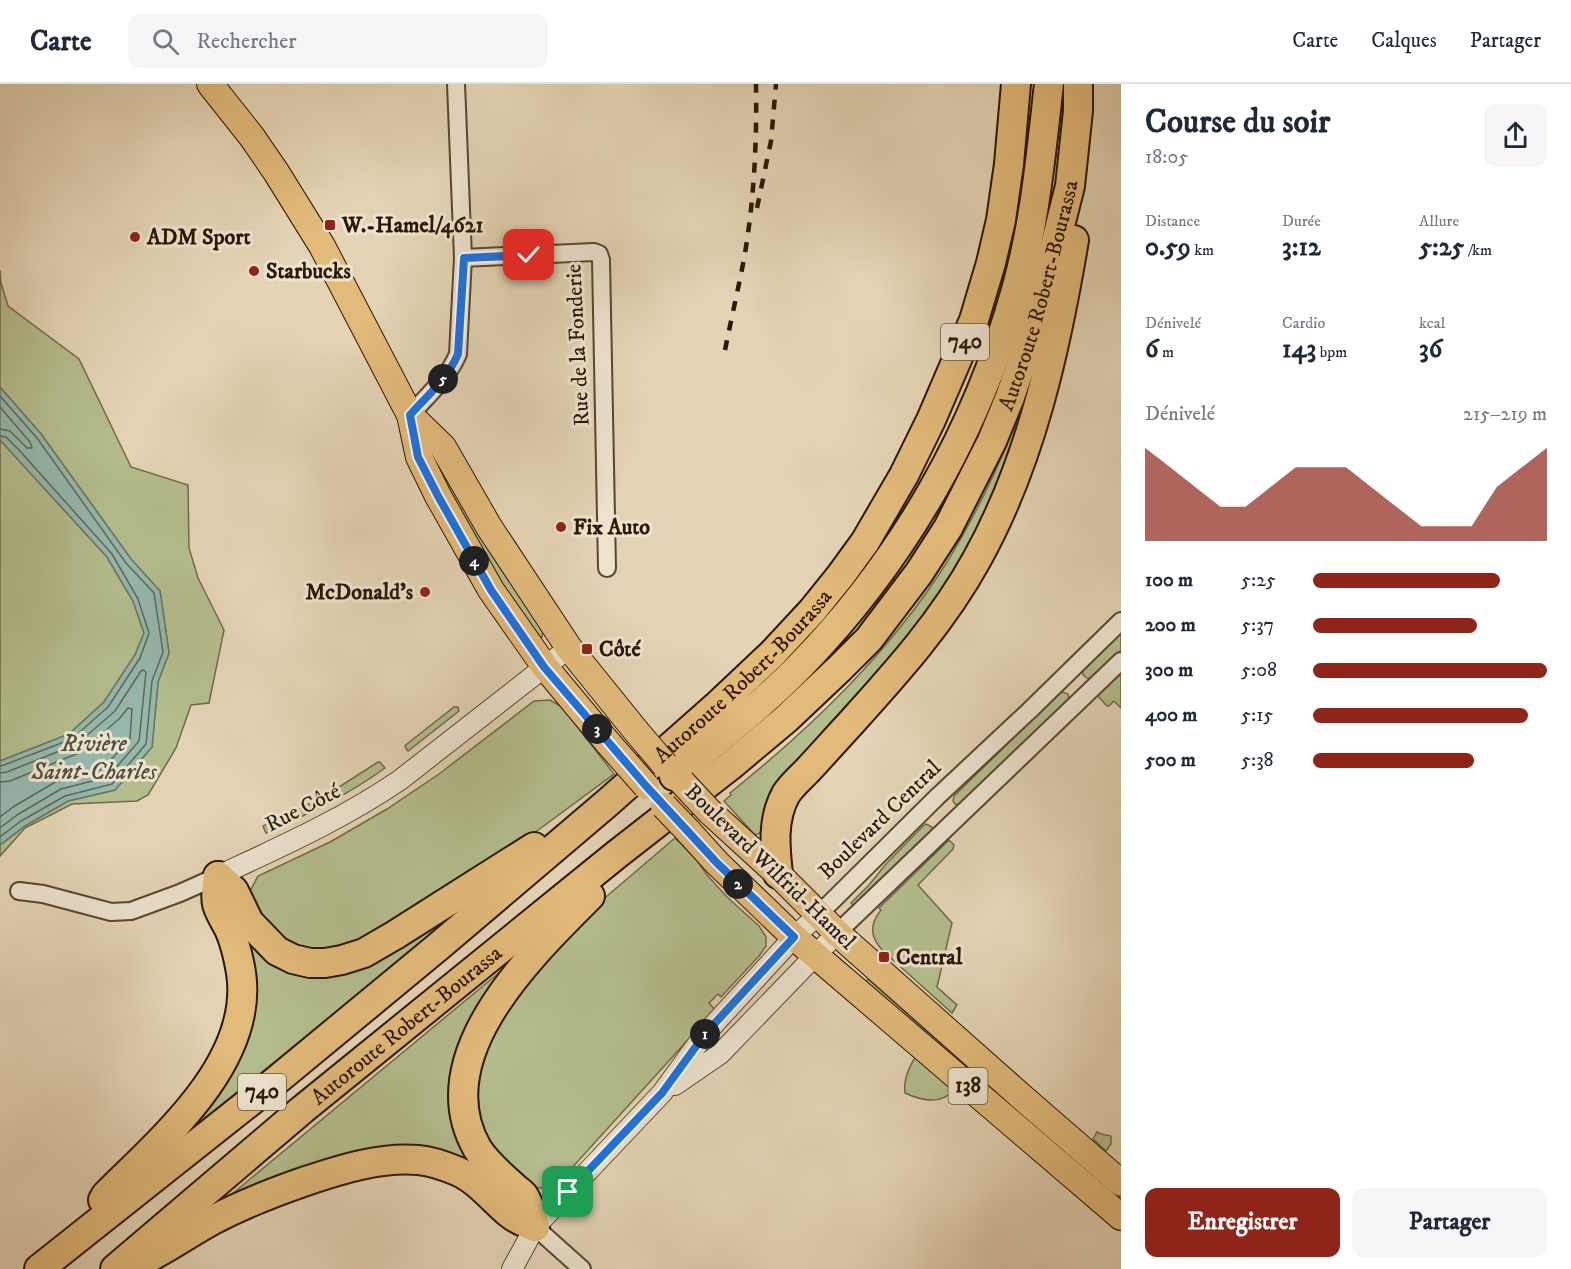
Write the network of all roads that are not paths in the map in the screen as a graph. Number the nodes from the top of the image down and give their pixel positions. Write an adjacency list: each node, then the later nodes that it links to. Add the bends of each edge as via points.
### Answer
1 (210, 84): 10 (main road, Boulevard Wilfrid-Hamel / 138, via 252,137 322,246)
2 (456, 84): 9 (street)
3 (1016, 84): 20 (highway, Autoroute Robert-Bourassa / 740, via 1001,220 974,320 932,420 882,516 841,576 772,654)
4 (1040, 84): 7 (highway)
5 (1049, 84): 7 (highway)
6 (1078, 84): 8 (highway, Autoroute Robert-Bourassa / 740)
7 (1041, 149): 18 (highway, via 1035,205 1006,322 962,435 930,495 876,578 801,665)
8 (1070, 186): 22 (highway, Autoroute Robert-Bourassa / 740, via 1031,336 1010,397 970,485 920,573 869,639 840,668 730,766); 23 (highway, via 1075,234 1059,321 1037,412 1002,507 978,559 920,645 786,794 777,817)
9 (464, 258): 10 (street, via 458,354 453,366); 11 (street, Rue de la Fonderie, via 599,254)
10 (410, 415): 13 (main road, Boulevard Wilfrid-Hamel / 138, via 443,447 489,527); 15 (main road, Boulevard Wilfrid-Hamel / 138, via 418,457 438,496 491,590)
11 (607, 568)
12 (1121, 621): 16 (street, Boulevard Central)
13 (569, 648): 15 (street, Rue Côté); 18 (main road, Boulevard Wilfrid-Hamel / 138, bridge, via 636,731)
14 (1121, 662): 17 (street, Boulevard Central)
15 (544, 667): 24 (street, Rue Côté, via 378,795 324,826); 28 (main road, Boulevard Wilfrid-Hamel / 138, bridge, via 717,863)
16 (1066, 675): 17 (street); 19 (street, Boulevard Central)
17 (1086, 694): 21 (street, Boulevard Central)
18 (682, 769): 23 (main road, Boulevard Wilfrid-Hamel / 138, bridge, via 710,812)
19 (937, 797): 21 (street); 26 (street, Boulevard Central)
20 (606, 804): 24 (highway, via 364,953 326,963 293,959 277,951 249,922 234,891); 34 (highway, Autoroute Robert-Bourassa / 740, via 448,939)
21 (957, 818): 27 (street, Boulevard Central)
22 (616, 855): 33 (highway, via 597,889 495,1003 468,1060 464,1112 477,1149 525,1197); 36 (highway, Autoroute Robert-Bourassa / 740, via 303,1109)
23 (778, 874): 26 (main road, Boulevard Wilfrid-Hamel / 138)
24 (218, 876): 25 (street, Rue Côté, via 131,911 111,912); 34 (highway, via 217,903 230,932 242,980 242,1001 231,1043 206,1087 106,1195)
25 (19, 891)
26 (819, 914): 27 (main road, Boulevard Wilfrid-Hamel / 138); 28 (street, Boulevard Central)
27 (837, 933): 29 (street, Boulevard Central); 31 (main road, Boulevard Wilfrid-Hamel / 138)
28 (794, 937): 29 (main road, Boulevard Wilfrid-Hamel / 138); 30 (street, Boulevard Central, via 705,1034)
29 (815, 956): 30 (street, Boulevard Central, via 720,1054); 32 (main road, Boulevard Wilfrid-Hamel / 138)
30 (662, 1093): 33 (street, Boulevard Central)
31 (1121, 1183)
32 (1121, 1216)
33 (535, 1227): 37 (highway, via 512,1216 460,1172 419,1160 397,1160 334,1172 251,1202); 38 (street, Boulevard Central); 39 (street)
34 (83, 1234): 35 (highway, Autoroute Robert-Bourassa / 740)
35 (39, 1269)
36 (115, 1269)
37 (127, 1269)
38 (512, 1269)
39 (582, 1269)

